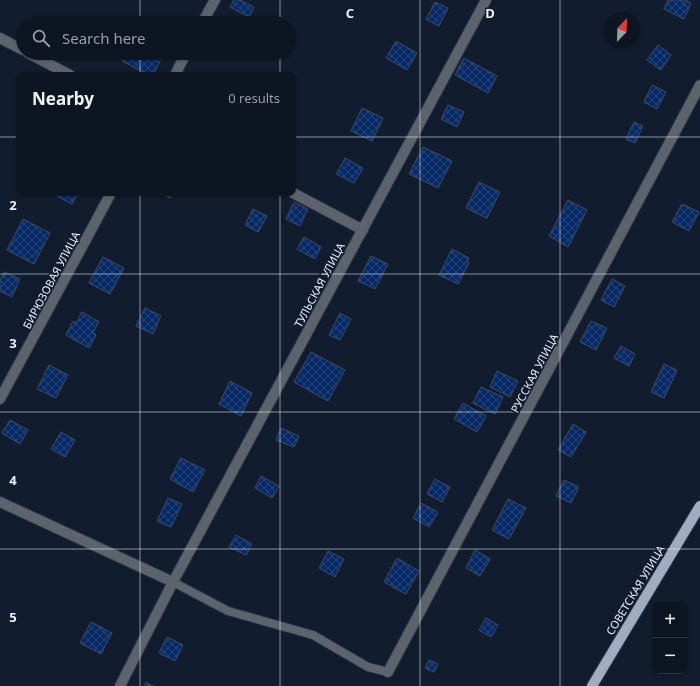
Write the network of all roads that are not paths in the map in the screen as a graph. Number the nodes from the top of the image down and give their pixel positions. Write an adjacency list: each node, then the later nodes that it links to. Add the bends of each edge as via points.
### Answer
1 (215, 0): 3 (street)
2 (486, 0): 13 (street, ТУЛЬСКАЯ УЛИЦА)
3 (206, 16)
4 (0, 38): 5 (street)
5 (16, 46)
6 (41, 60): 8 (street)
7 (182, 60): 9 (street)
8 (64, 72)
9 (176, 72)
10 (700, 85): 18 (street, РУССКАЯ УЛИЦА)
11 (296, 195): 13 (street)
12 (109, 196): 14 (street, БИРЮЗОВАЯ УЛИЦА)
13 (363, 230): 17 (street, ТУЛЬСКАЯ УЛИЦА)
14 (0, 399)
15 (0, 502): 17 (street)
16 (700, 506): 20 (main road, СОВЕТСКАЯ УЛИЦА)
17 (173, 582): 18 (lane, via 228,611 313,635 368,667); 19 (street, ТУЛЬСКАЯ УЛИЦА)
18 (388, 672)
19 (120, 686)
20 (592, 686)

